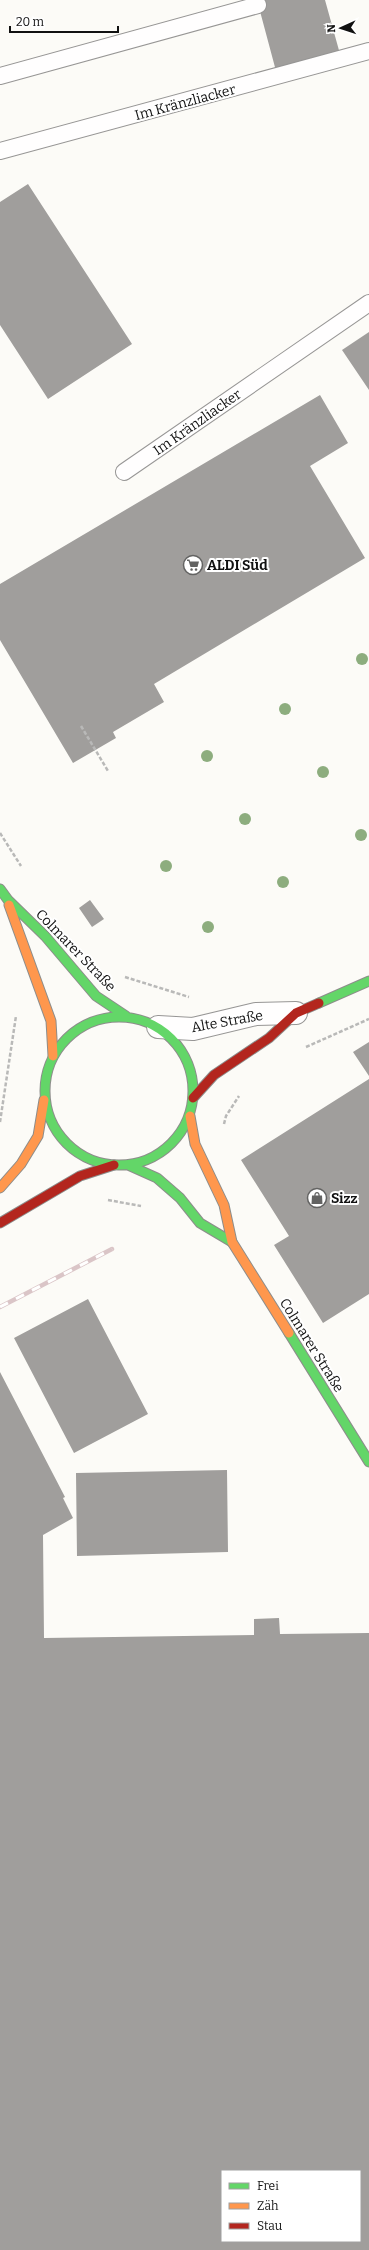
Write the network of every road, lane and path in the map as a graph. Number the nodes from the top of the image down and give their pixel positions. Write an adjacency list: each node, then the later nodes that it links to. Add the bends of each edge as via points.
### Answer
1 (258, 5): 3 (lane)
2 (369, 51): 4 (lane, Im Kränzliacker)
3 (0, 76)
4 (0, 151)
5 (369, 304): 6 (lane, Im Kränzliacker)
6 (124, 472)
7 (80, 726): 8 (path)
8 (108, 771)
9 (0, 889): 10 (main road, Colmarer Straße)
10 (8, 900): 16 (main road, Colmarer Straße, via 45,936 96,996); 20 (main road, Colmarer Straße, via 51,1022)
11 (120, 975): 13 (path)
12 (369, 981): 15 (main road, Alte Straße)
13 (196, 999)
14 (19, 1010): 25 (path, via 16,1015)
15 (296, 1013): 18 (street, Alte Straße, via 256,1014 193,1029); 23 (main road, Alte Straße, via 269,1038 214,1075)
16 (126, 1016): 18 (main road); 20 (main road, via 104,1017 84,1025 66,1038)
17 (369, 1019): 19 (path)
18 (158, 1027): 23 (main road, via 174,1040 186,1057 192,1077)
19 (305, 1047)
20 (53, 1056): 22 (main road, via 46,1076)
21 (242, 1091): 26 (path, via 226,1116)
22 (45, 1097): 27 (main road, via 50,1118 59,1136 75,1151); 29 (main road, via 38,1136 21,1164)
23 (194, 1098): 24 (main road)
24 (190, 1116): 28 (main road, via 180,1134 166,1149 148,1160); 33 (main road, Colmarer Straße, via 195,1144 224,1205)
25 (0, 1122)
26 (222, 1130)
27 (114, 1165): 28 (main road); 32 (main road, via 80,1176)
28 (128, 1165): 33 (main road, Colmarer Straße, via 157,1178 180,1198 200,1223)
29 (0, 1188)
30 (102, 1198): 31 (path)
31 (145, 1207)
32 (0, 1223)
33 (232, 1242): 34 (main road, Colmarer Straße)
34 (369, 1462)

